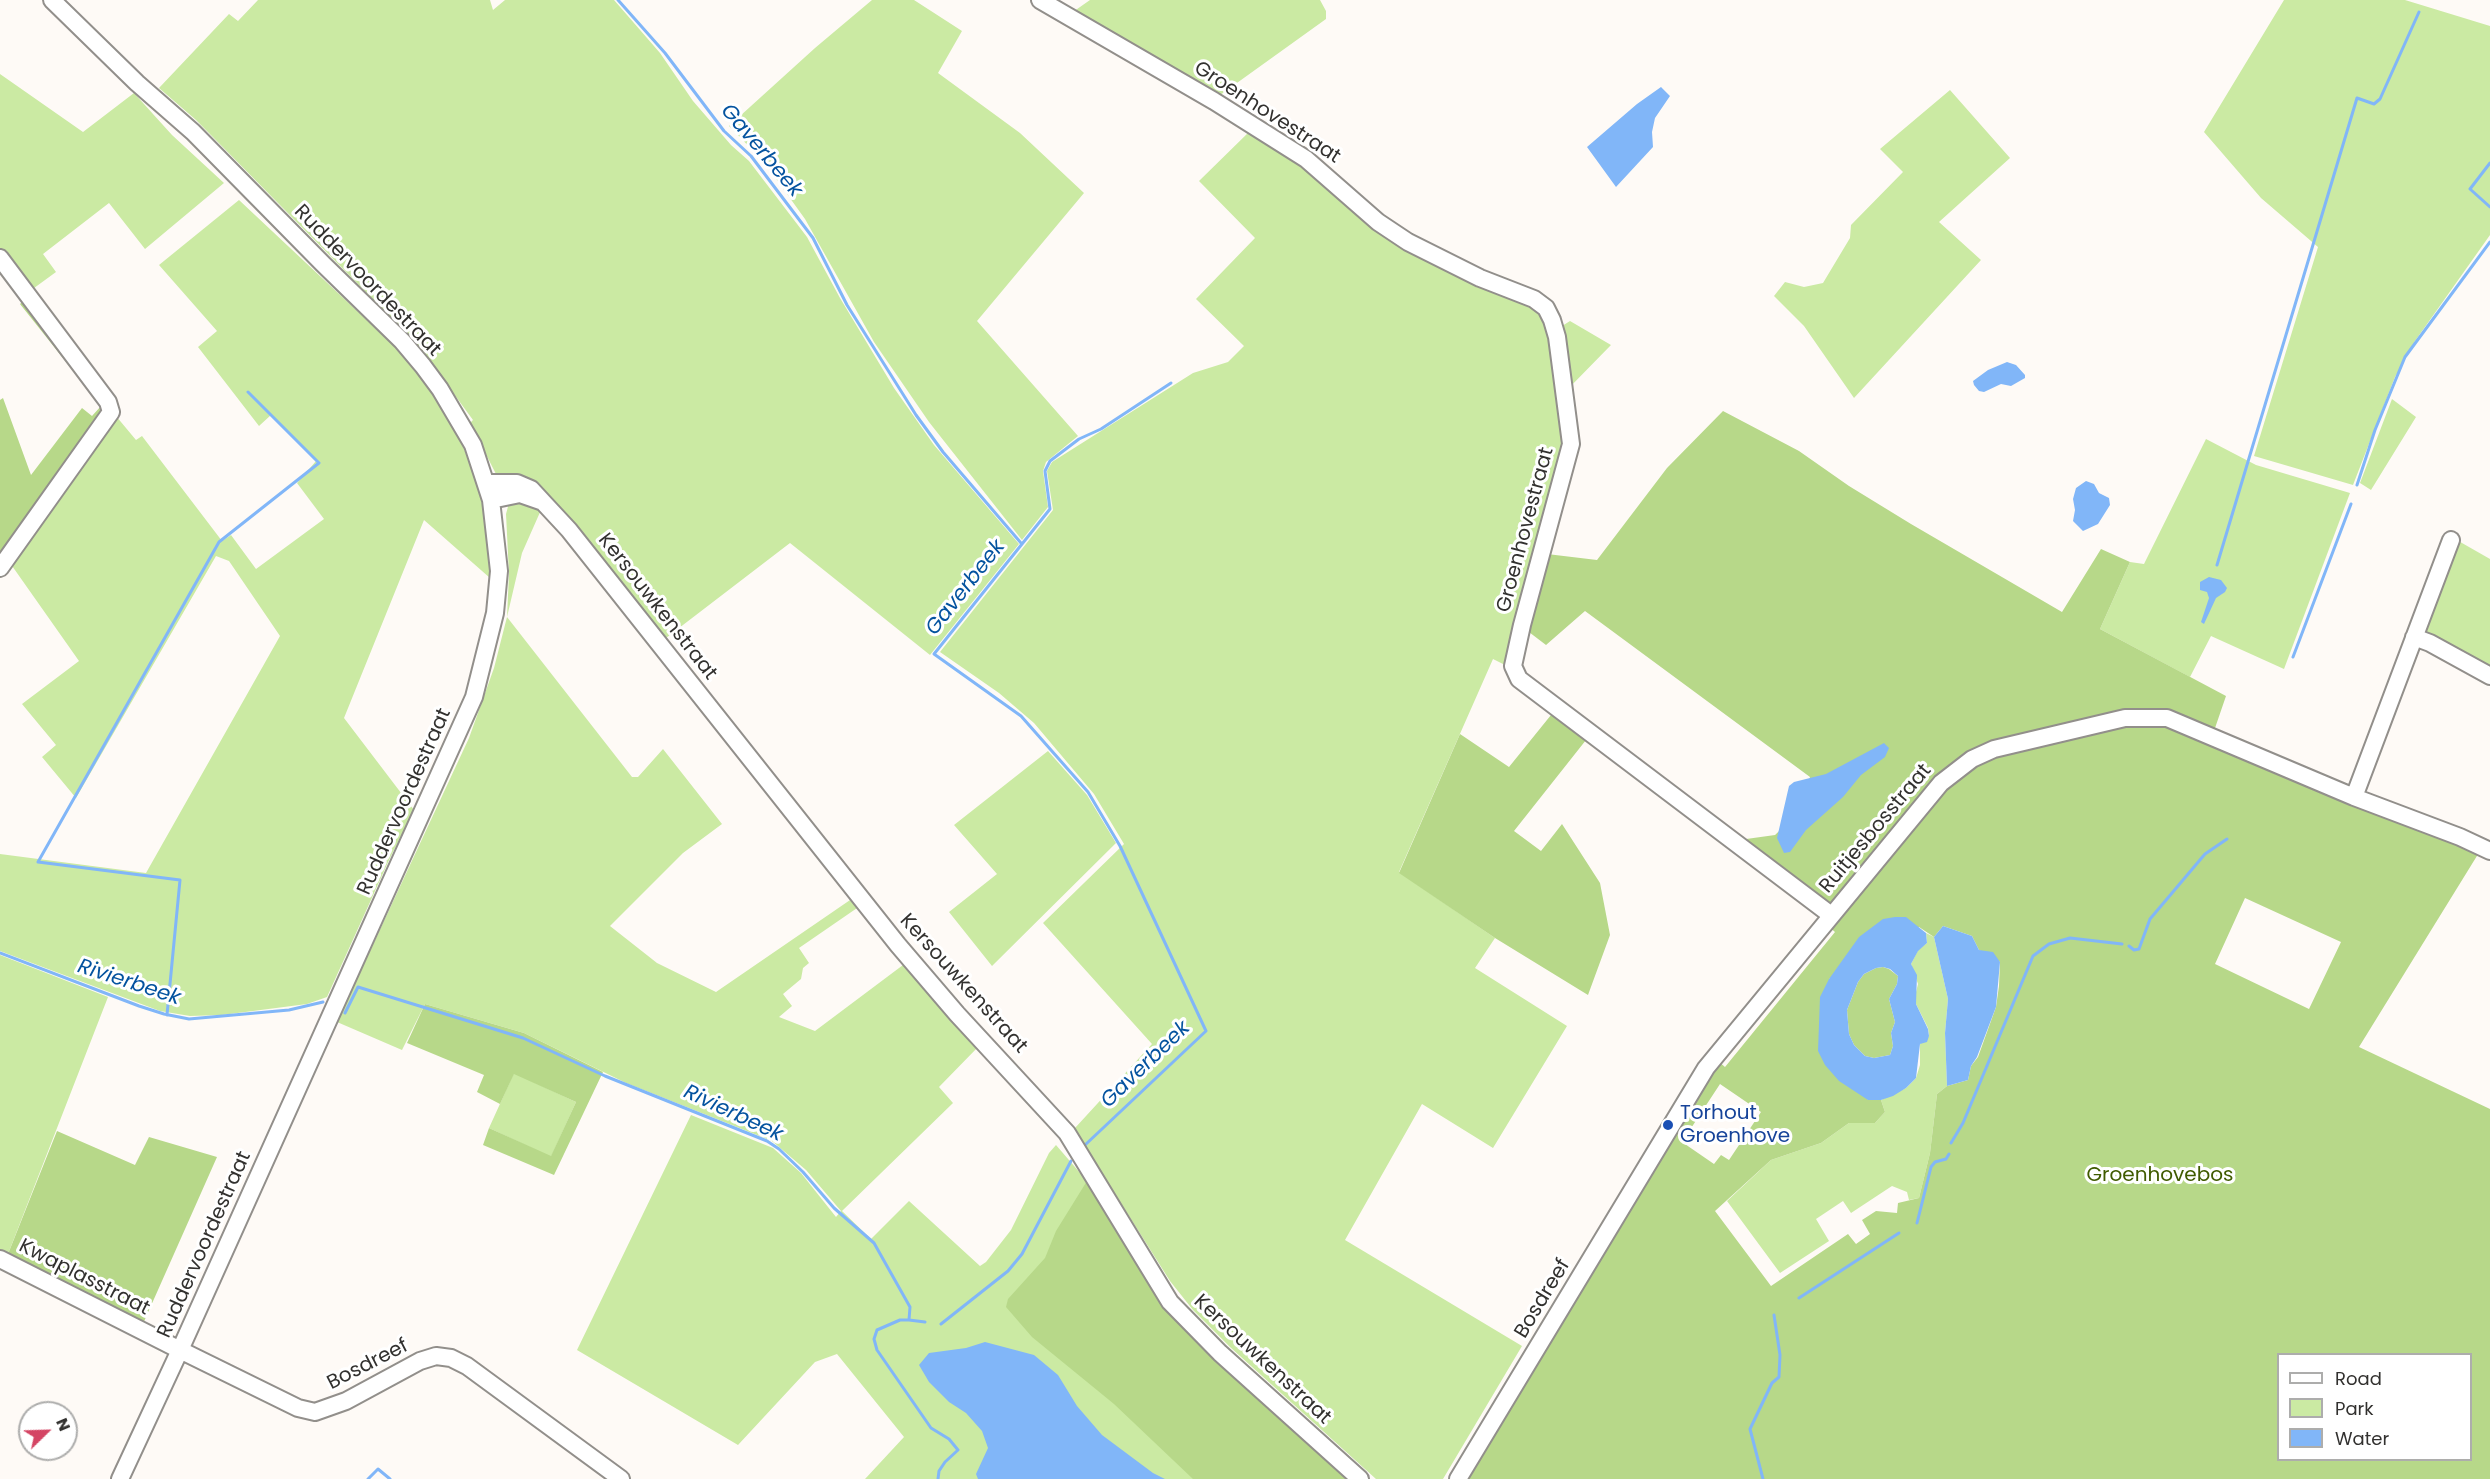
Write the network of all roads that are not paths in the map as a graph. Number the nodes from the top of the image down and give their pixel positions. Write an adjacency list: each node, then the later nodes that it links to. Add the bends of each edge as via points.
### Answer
1 (52, 0): 4 (street, Ruddervoordestraat, via 137,83 186,140 241,183 402,341 440,389 468,435)
2 (1040, 0): 13 (street, Groenhovestraat, via 1175,77 1306,159 1378,222 1408,242 1480,278 1534,298 1546,308 1557,337 1571,444 1522,624 1513,666 1519,679)
3 (0, 258): 8 (street, via 108,402 111,412)
4 (487, 483): 5 (street, Ruddervoordestraat); 6 (street, Kersouwkenstraat, via 517,483 531,489)
5 (491, 500): 6 (street, via 520,494); 16 (street, Ruddervoordestraat, via 499,571 495,613 474,697)
6 (543, 502): 19 (street, Kersouwkenstraat, via 898,945 1067,1133 1170,1302 1220,1353)
7 (2451, 540): 9 (street)
8 (0, 568)
9 (2414, 637): 10 (street); 11 (street)
10 (2490, 676)
11 (2354, 797): 12 (street, Ruitjesbosstraat); 13 (street, Ruitjesbosstraat, via 2167,718 2125,718 1994,749 1963,764 1941,783)
12 (2490, 851)
13 (1831, 915): 14 (street, Ruitjesbosstraat, via 1706,1068)
14 (1663, 1140): 20 (street, Bosdreef)
15 (0, 1258): 16 (street, Kwaplasstraat)
16 (180, 1350): 17 (street, Ruddervoordestraat); 18 (street, Bosdreef, via 298,1408 315,1412 346,1401 420,1361 436,1356 451,1358)
17 (120, 1479)
18 (621, 1479)
19 (1360, 1479)
20 (1458, 1479)

